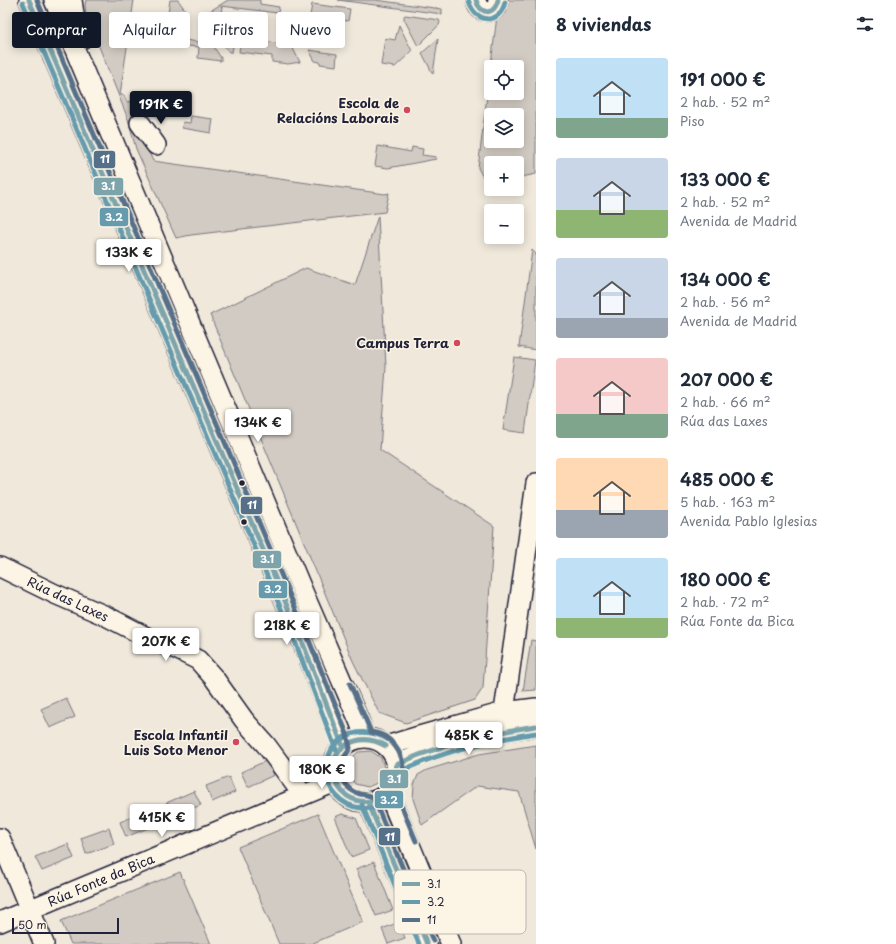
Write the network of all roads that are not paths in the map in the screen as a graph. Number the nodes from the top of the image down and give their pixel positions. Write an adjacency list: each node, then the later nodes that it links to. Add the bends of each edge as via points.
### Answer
1 (29, 0): 16 (street, via 302,641)
2 (54, 0): 8 (street)
3 (72, 0): 8 (street, via 75,21 109,102)
4 (476, 0): 5 (street, via 477,6 486,12 495,8)
5 (498, 0)
6 (140, 123): 7 (street)
7 (156, 145)
8 (121, 160): 14 (street)
9 (536, 483): 12 (street)
10 (0, 567): 20 (street, Rúa das Laxes, via 106,616 154,642 198,660)
11 (536, 708): 12 (street)
12 (507, 721): 13 (street); 15 (street, via 419,736); 17 (street, via 462,742 424,753)
13 (536, 726)
14 (365, 738): 15 (street); 16 (street)
15 (386, 746): 17 (street)
16 (343, 747): 18 (street, via 336,756 333,770)
17 (396, 765): 19 (street, via 397,772)
18 (335, 782): 20 (street, Rúa Fonte da Bica); 21 (street, via 350,798)
19 (388, 792): 21 (street, via 379,799); 24 (street)
20 (303, 795): 25 (street, Rúa Fonte da Bica)
21 (368, 802): 23 (street)
22 (0, 838): 25 (street)
23 (396, 870)
24 (420, 870)
25 (29, 910): 26 (street, Rúa Fonte da Bica); 29 (street)
26 (0, 922)
27 (423, 934): 30 (street)
28 (447, 934): 31 (street)
29 (44, 944)
30 (427, 944)
31 (451, 944)

